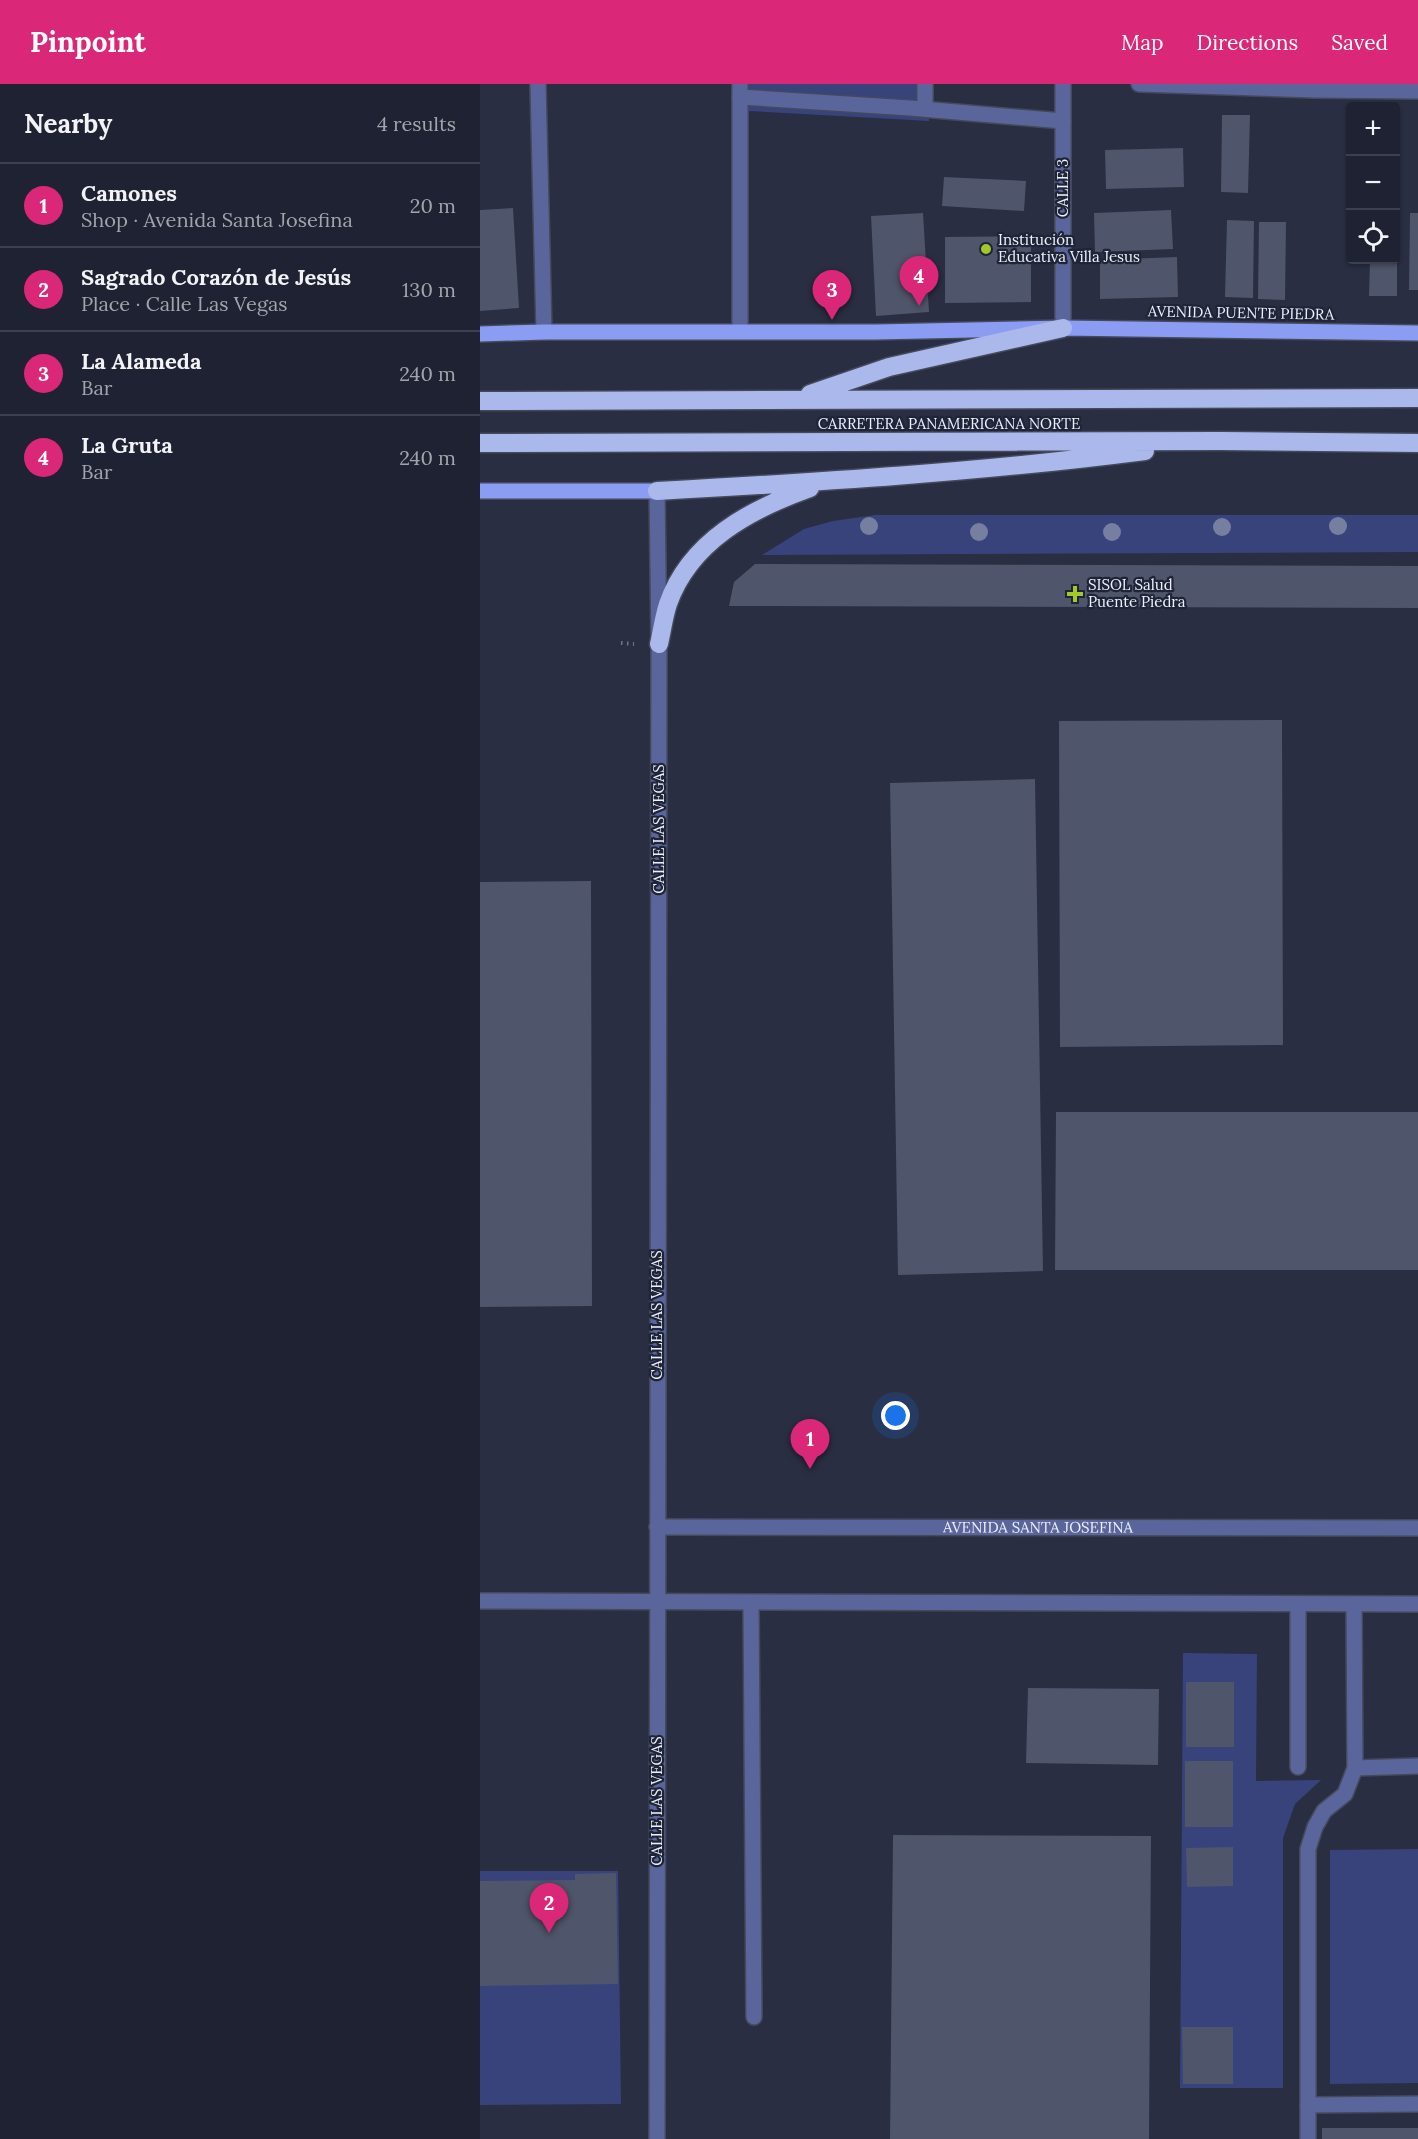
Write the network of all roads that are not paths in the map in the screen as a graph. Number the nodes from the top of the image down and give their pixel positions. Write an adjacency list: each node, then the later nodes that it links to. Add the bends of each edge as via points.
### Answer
1 (538, 84): 12 (street)
2 (925, 84): 8 (street)
3 (1063, 84): 9 (street, CALLE 3)
4 (1139, 84): 5 (street)
5 (1314, 87): 7 (street)
6 (740, 90): 8 (street); 11 (street)
7 (1418, 91)
8 (925, 109): 9 (street)
9 (1063, 121): 10 (street, CALLE 3)
10 (1063, 328): 11 (main road, AVENIDA PUENTE PIEDRA); 13 (main road, AVENIDA PUENTE PIEDRA); 16 (highway, via 890,367)
11 (740, 331): 12 (main road, AVENIDA PUENTE PIEDRA)
12 (544, 332): 14 (main road, AVENIDA PUENTE PIEDRA)
13 (1418, 333)
14 (480, 334)
15 (1418, 398): 16 (highway, CARRETERA PANAMERICANA NORTE)
16 (797, 399): 17 (highway, CARRETERA PANAMERICANA NORTE)
17 (480, 401)
18 (1221, 441): 19 (highway, CARRETERA PANAMERICANA NORTE); 20 (highway, CARRETERA PANAMERICANA NORTE); 21 (highway, via 1052,463)
19 (480, 443)
20 (1418, 443)
21 (841, 480): 22 (highway); 24 (highway, via 783,498 718,534 674,589)
22 (657, 491): 23 (main road); 24 (street, CALLE LAS VEGAS)
23 (480, 492)
24 (659, 644): 25 (street, CALLE LAS VEGAS)
25 (657, 1527): 26 (street, AVENIDA SANTA JOSEFINA); 28 (street, CALLE LAS VEGAS)
26 (1418, 1528)
27 (480, 1601): 28 (street)
28 (657, 1601): 29 (street); 39 (street, CALLE LAS VEGAS)
29 (751, 1602): 30 (street); 36 (street)
30 (1298, 1604): 31 (street); 34 (street)
31 (1354, 1604): 32 (street); 35 (street)
32 (1418, 1604)
33 (1418, 1766): 35 (street)
34 (1298, 1767)
35 (1355, 1768): 38 (street, via 1345,1794 1324,1811 1314,1827 1308,1850)
36 (754, 2017)
37 (1418, 2104): 38 (street)
38 (1308, 2105): 40 (street)
39 (657, 2139)
40 (1308, 2139)

